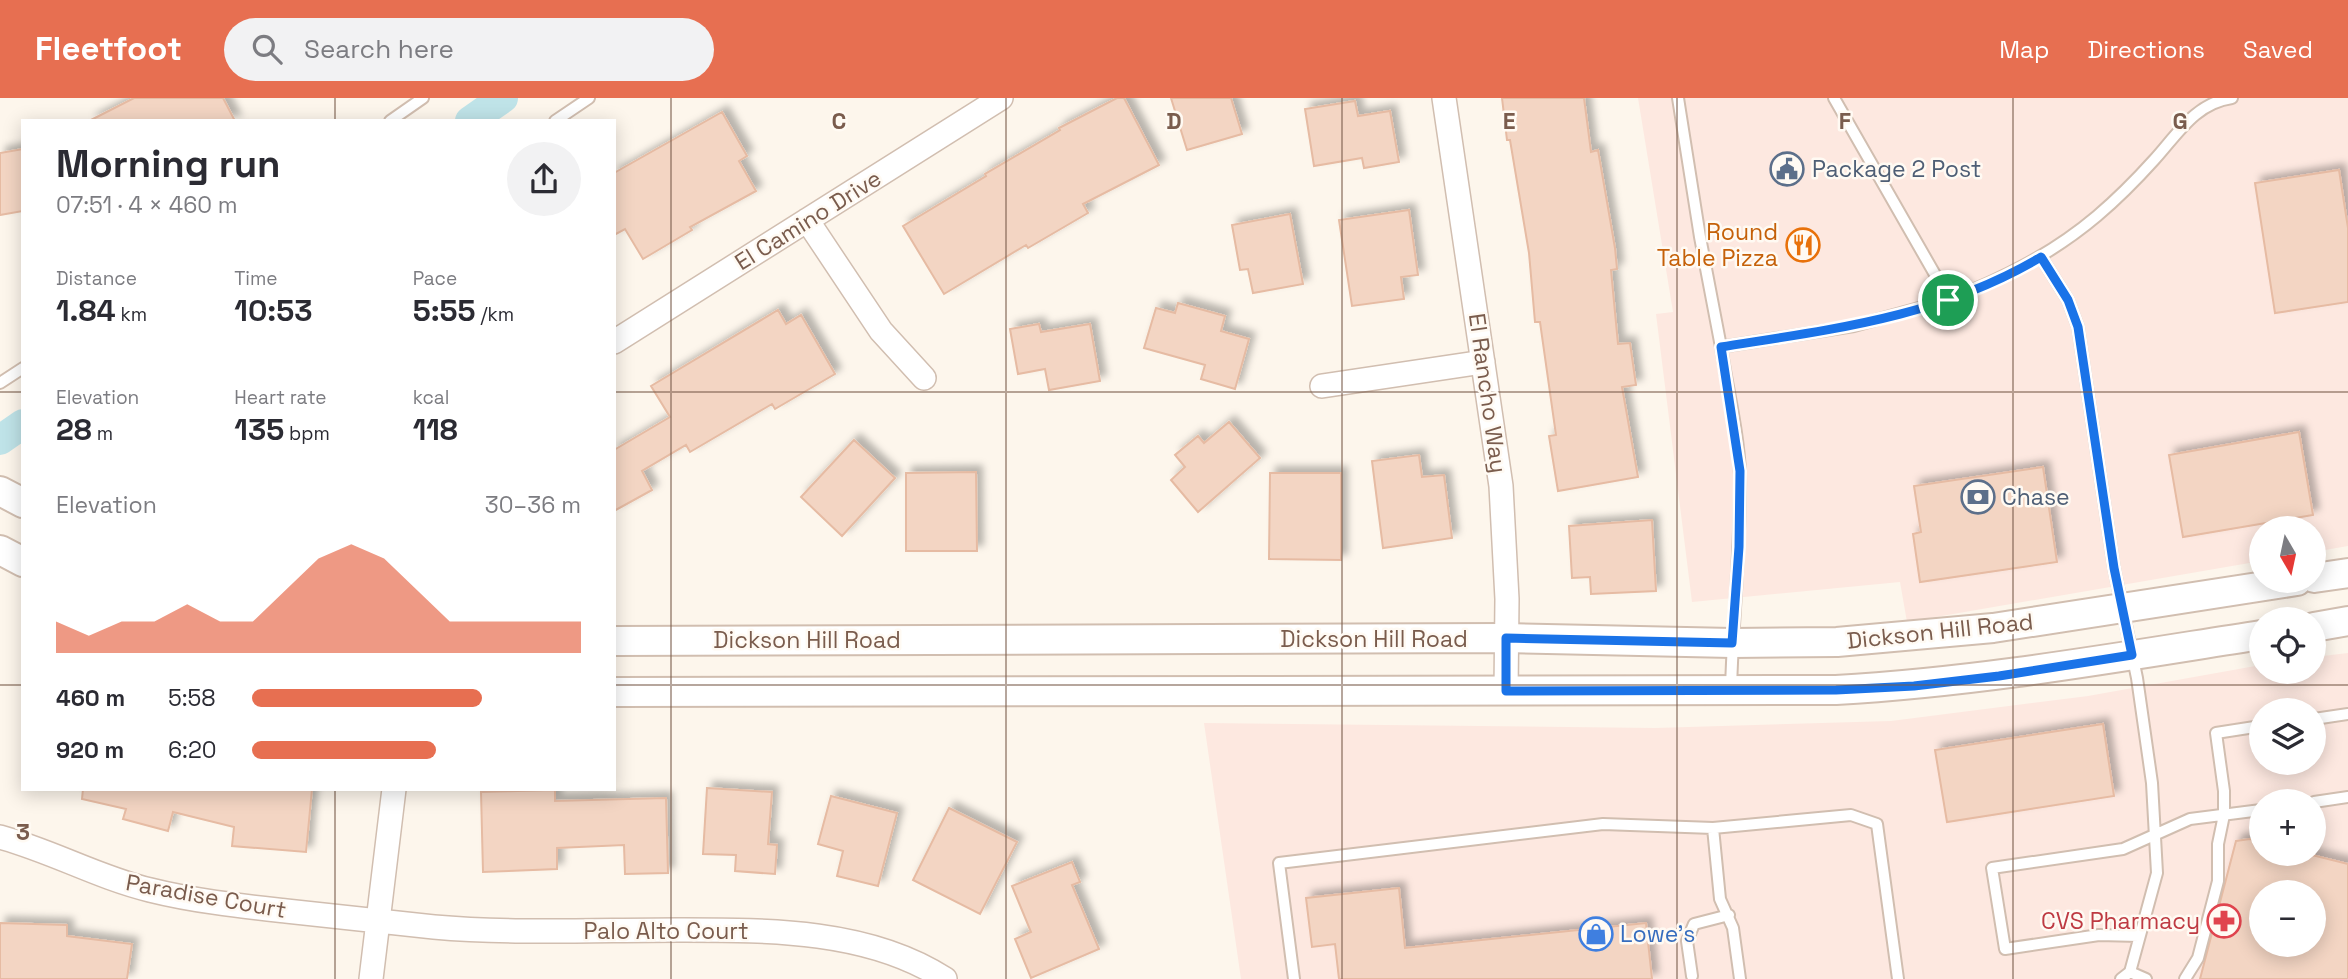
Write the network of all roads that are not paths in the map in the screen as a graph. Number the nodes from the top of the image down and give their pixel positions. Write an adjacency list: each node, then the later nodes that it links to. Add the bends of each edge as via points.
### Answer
1 (423, 98): 8 (lane)
2 (589, 98): 9 (lane)
3 (1001, 98): 10 (street, El Camino Drive)
4 (1444, 98): 15 (street, El Rancho Way)
5 (1678, 98): 14 (lane)
6 (1834, 98): 12 (lane)
7 (2232, 98): 11 (lane, via 2206,107 2188,120 2128,188)
8 (393, 119)
9 (558, 119)
10 (807, 220): 13 (street, El Camino Drive); 17 (street, via 881,331)
11 (2041, 257): 12 (lane); 25 (lane, via 2068,300 2078,327)
12 (1948, 300): 14 (lane, via 1854,326)
13 (616, 341)
14 (1721, 347): 31 (lane, via 1740,471)
15 (1483, 362): 19 (street); 29 (street, El Rancho Way, via 1501,486)
16 (21, 369): 18 (lane)
17 (924, 378)
18 (0, 383)
19 (1322, 386)
20 (0, 550): 21 (street)
21 (21, 561)
22 (2348, 573): 23 (street)
23 (2326, 576)
24 (2249, 588): 25 (street, Dickson Hill Road)
25 (2122, 608): 31 (street, Dickson Hill Road, via 1900,638); 32 (lane)
26 (2348, 621): 27 (street)
27 (2326, 625)
28 (2249, 637): 32 (street)
29 (1506, 638): 30 (street, Dickson Hill Road); 31 (street, Dickson Hill Road); 33 (street, El Rancho Way)
30 (616, 641)
31 (1732, 643): 35 (lane)
32 (2132, 655): 35 (street, via 1914,686); 45 (lane, via 2152,783)
33 (1506, 691): 34 (street); 35 (street)
34 (616, 692)
35 (1731, 692)
36 (2348, 714): 37 (lane)
37 (2326, 717)
38 (2249, 728): 43 (lane, via 2216,733)
39 (394, 791): 48 (street)
40 (2348, 797): 41 (lane)
41 (2326, 800)
42 (2249, 812): 43 (lane)
43 (2224, 815): 45 (lane, via 2190,819); 58 (lane, via 2218,881 2197,958)
44 (1713, 828): 47 (lane, via 1720,899); 54 (lane, via 1603,824 1279,863); 56 (lane, via 1851,815 1877,824)
45 (2155, 835): 49 (lane, via 2157,873); 49 (lane, via 2123,849 1992,868 2005,949 2099,935)
46 (0, 837): 48 (street, Paradise Court, via 151,890 234,905)
47 (1729, 915): 51 (lane, via 1694,924 1687,941); 55 (lane)
48 (378, 921): 52 (street); 53 (street, Palo Alto Court, via 511,930 790,933 863,945 925,966)
49 (2139, 936): 50 (lane)
50 (2126, 975): 57 (lane)
51 (1692, 976)
52 (371, 979)
53 (945, 979)
54 (1294, 979)
55 (1740, 979)
56 (1898, 979)
57 (2146, 979)
58 (2185, 979)

